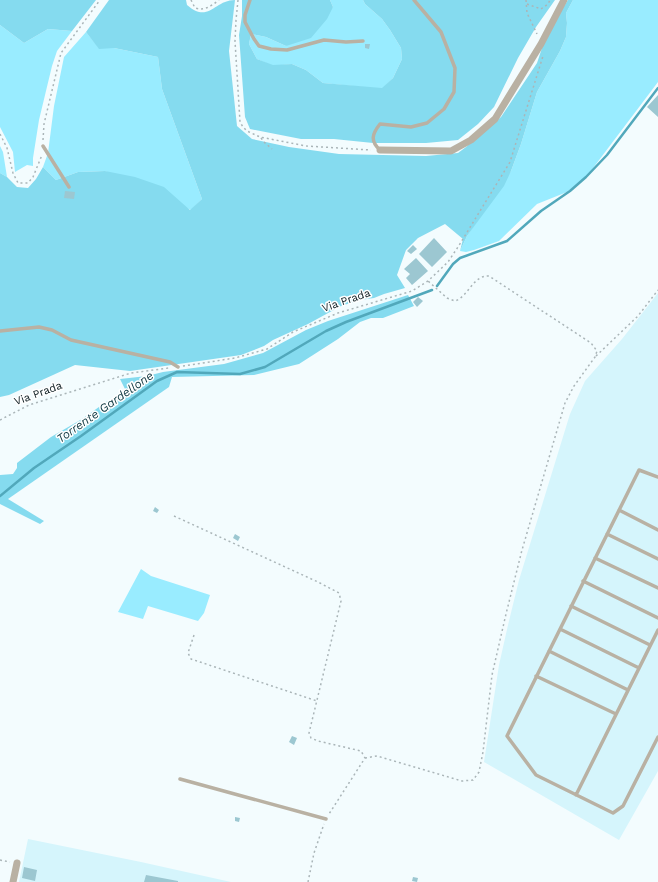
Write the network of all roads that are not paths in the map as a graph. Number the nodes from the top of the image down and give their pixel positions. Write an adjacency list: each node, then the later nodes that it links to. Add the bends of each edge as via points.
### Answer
1 (250, 0): 4 (lane, via 245,22 259,46 286,50 324,40)
2 (414, 0): 6 (lane, via 441,32 455,68 454,92 444,109 427,123 411,127 380,124 372,138)
3 (564, 0): 6 (street, via 541,44 495,119 471,140 451,151)
4 (363, 41)
5 (43, 146): 7 (lane)
6 (380, 150)
7 (69, 186)
8 (0, 330): 9 (lane, via 39,327 52,330 71,340 170,362)
9 (178, 367)
10 (658, 477): 11 (lane, via 639,470)
11 (618, 510): 12 (lane); 13 (lane)
12 (658, 530)
13 (607, 534): 14 (lane); 15 (lane)
14 (595, 558): 16 (lane); 17 (lane)
15 (658, 559)
16 (583, 581): 18 (lane); 19 (lane)
17 (658, 588)
18 (571, 606): 20 (lane); 22 (lane)
19 (658, 618)
20 (560, 629): 23 (lane); 24 (lane)
21 (658, 630): 22 (lane)
22 (650, 645): 24 (lane)
23 (549, 651): 25 (lane); 26 (lane)
24 (639, 668): 26 (lane)
25 (536, 676): 27 (lane); 30 (lane, via 507,736 536,775)
26 (628, 690): 27 (lane)
27 (616, 714): 30 (lane)
28 (658, 737): 30 (lane, via 623,806 613,813)
29 (180, 780): 31 (lane)
30 (576, 795)
31 (326, 819)
32 (17, 862): 33 (street)
33 (13, 882)

